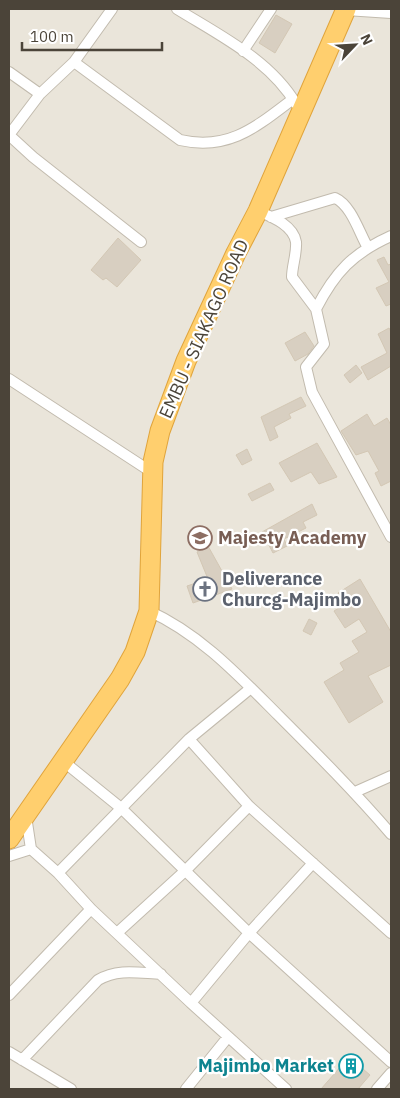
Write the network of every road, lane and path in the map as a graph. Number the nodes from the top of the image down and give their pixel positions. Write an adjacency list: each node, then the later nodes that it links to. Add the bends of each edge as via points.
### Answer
1 (112, 9): 7 (street)
2 (177, 9): 6 (street)
3 (271, 9): 6 (street)
4 (346, 9): 5 (street); 10 (highway, EMBU - SIAKAGO ROAD)
5 (391, 13)
6 (243, 51): 10 (street, via 286,87)
7 (74, 62): 9 (street); 10 (street, via 180,140 200,144 226,141)
8 (9, 72): 9 (street)
9 (40, 94): 11 (street)
10 (297, 106): 12 (highway, EMBU - SIAKAGO ROAD)
11 (9, 135): 14 (street)
12 (265, 214): 15 (street, via 335,198 346,208); 16 (street, via 286,226 292,234 296,242 292,277); 18 (highway, EMBU - SIAKAGO ROAD, via 236,253 179,378 160,431)
13 (391, 236): 15 (street)
14 (141, 242)
15 (367, 246): 16 (street, via 340,270)
16 (316, 309): 19 (street, via 324,344 306,367 312,392)
17 (9, 379): 18 (street)
18 (153, 474): 20 (highway, EMBU - SIAKAGO ROAD)
19 (391, 537)
20 (149, 611): 21 (street, via 185,630); 23 (highway, EMBU - SIAKAGO ROAD, via 135,652 120,679)
21 (251, 688): 22 (street); 25 (street)
22 (189, 739): 26 (street); 27 (street)
23 (63, 761): 27 (street); 28 (highway, EMBU - SIAKAGO ROAD)
24 (391, 776): 25 (street)
25 (355, 792): 29 (street)
26 (249, 806): 33 (street); 34 (street)
27 (121, 808): 34 (street); 35 (street)
28 (26, 815): 30 (highway, EMBU - SIAKAGO ROAD); 31 (street)
29 (391, 834)
30 (9, 839)
31 (32, 849): 32 (street); 35 (street)
32 (9, 856)
33 (313, 863): 38 (street); 39 (street)
34 (184, 871): 37 (street); 38 (street)
35 (58, 873): 36 (street)
36 (91, 909): 37 (street); 41 (street)
37 (116, 933): 40 (street)
38 (249, 933): 42 (street); 46 (street)
39 (391, 933)
40 (161, 974): 42 (street); 45 (street, via 121,972 98,980)
41 (9, 995)
42 (191, 1003): 43 (street)
43 (228, 1037): 49 (street); 50 (street)
44 (9, 1052): 45 (street)
45 (22, 1060): 48 (street)
46 (391, 1062)
47 (391, 1073): 51 (street)
48 (70, 1089)
49 (186, 1089)
50 (286, 1089)
51 (378, 1089)

